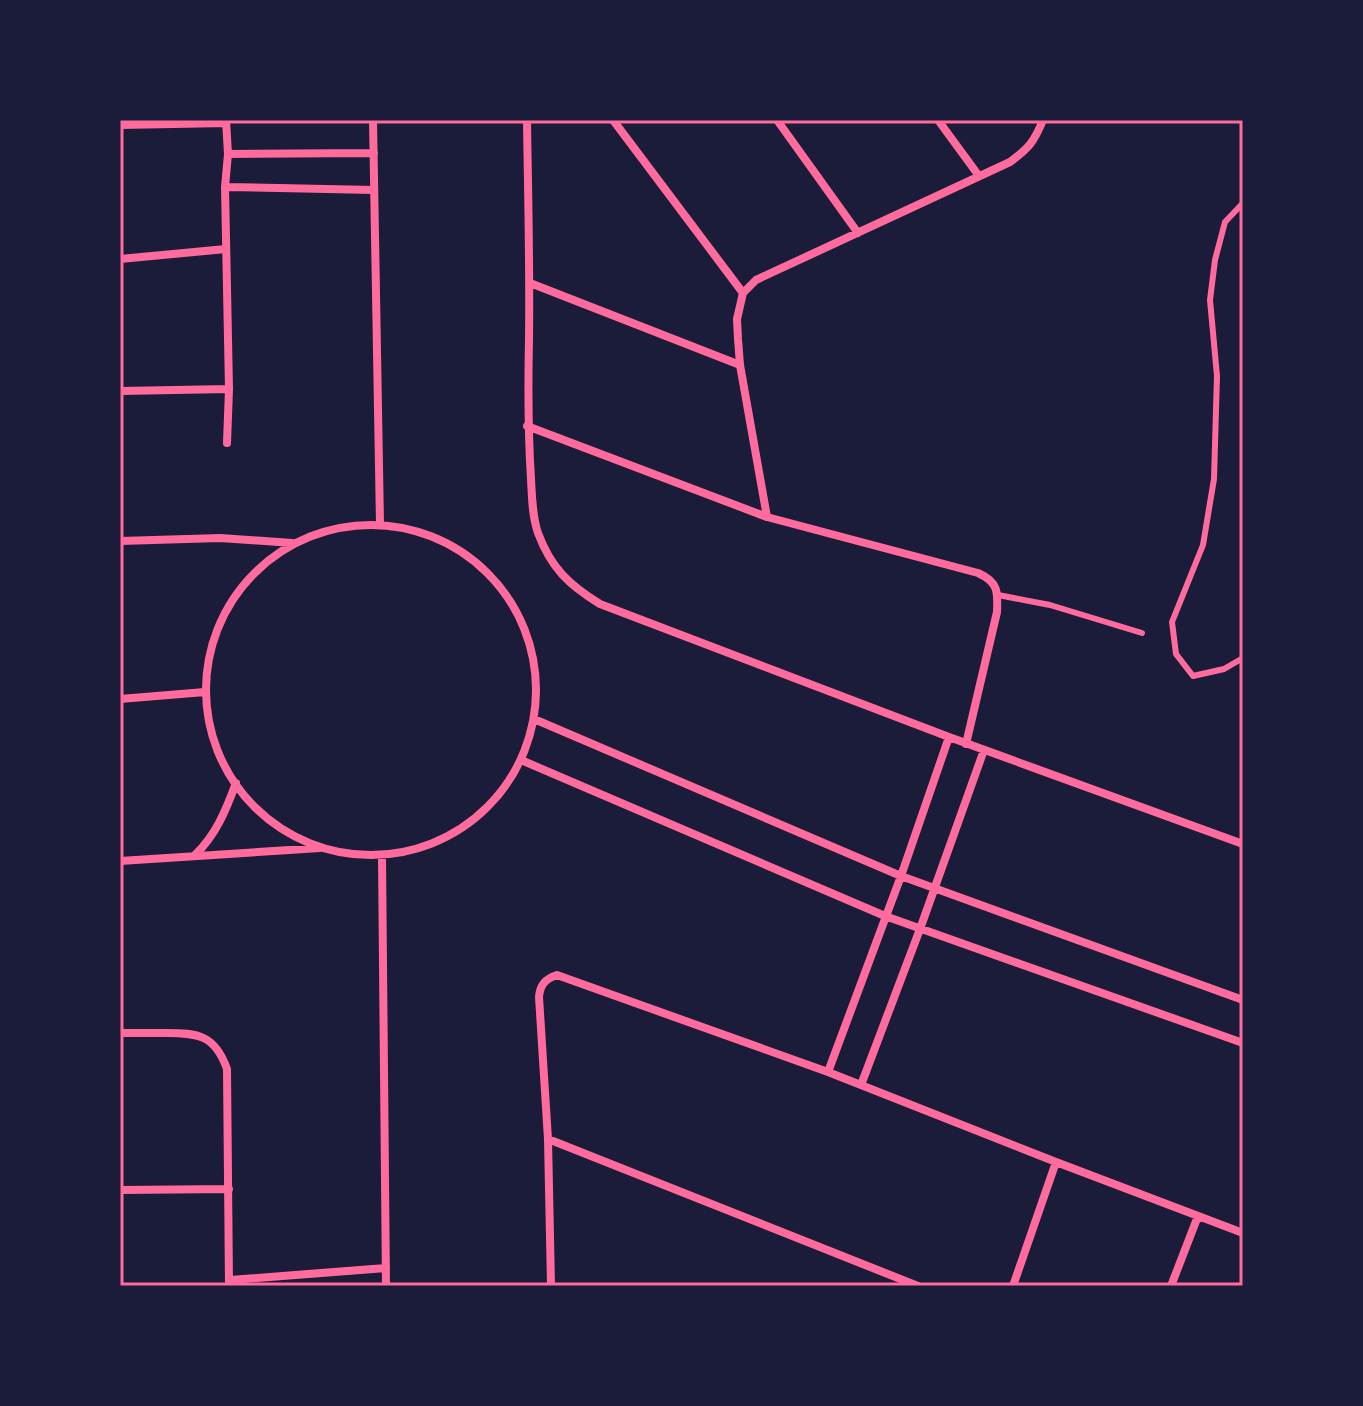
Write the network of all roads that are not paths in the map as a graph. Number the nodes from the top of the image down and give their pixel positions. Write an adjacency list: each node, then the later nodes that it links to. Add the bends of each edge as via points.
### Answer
1 (373, 120): 9 (street)
2 (527, 120): 18 (street)
3 (613, 120): 19 (street)
4 (777, 120): 15 (street)
5 (938, 120): 11 (street)
6 (1043, 120): 11 (street, via 1027,150)
7 (226, 121): 8 (street); 10 (street)
8 (120, 125)
9 (374, 153): 10 (street); 13 (street)
10 (228, 154): 12 (street)
11 (979, 176): 15 (street)
12 (225, 187): 13 (street); 16 (street)
13 (374, 190): 26 (street)
14 (1243, 203): 31 (lane, via 1225,222 1215,260 1210,300 1217,376 1214,479 1203,545 1172,622 1176,654 1193,676)
15 (858, 233): 19 (street, via 756,280)
16 (226, 249): 17 (street); 21 (street)
17 (120, 259)
18 (530, 283): 20 (street); 23 (street)
19 (743, 293): 20 (street, via 737,319)
20 (740, 365): 25 (street)
21 (229, 389): 22 (street); 24 (street)
22 (120, 391)
23 (527, 426): 25 (street); 35 (street, via 536,529 546,553 576,590 600,604)
24 (227, 443)
25 (767, 517): 29 (street, via 978,573)
26 (380, 524): 28 (street, via 335,527); 34 (street, via 426,533 467,555 501,587 524,627 536,672)
27 (120, 541): 28 (street, via 220,538)
28 (292, 543): 32 (street, via 245,581 215,632)
29 (998, 595): 30 (lane); 36 (street)
30 (1142, 633)
31 (1243, 658)
32 (205, 692): 33 (street); 39 (street, via 211,733)
33 (120, 699)
34 (534, 719): 38 (street); 45 (street)
35 (949, 737): 36 (street); 45 (street)
36 (966, 744): 37 (street)
37 (984, 750): 40 (street); 46 (street)
38 (521, 760): 43 (street, via 488,808 439,842); 47 (street)
39 (236, 783): 41 (street, via 251,805 283,831); 42 (street, via 216,829)
40 (1243, 844)
41 (321, 848): 42 (street); 43 (street)
42 (194, 856): 44 (street)
43 (382, 856): 60 (street)
44 (120, 861)
45 (901, 876): 46 (street); 47 (street)
46 (933, 888): 48 (street); 49 (street)
47 (885, 916): 48 (street); 52 (street)
48 (920, 929): 51 (street); 53 (street)
49 (1243, 1000)
50 (120, 1033): 56 (street, via 201,1035 222,1054 227,1069)
51 (1243, 1043)
52 (828, 1072): 53 (street); 54 (street, via 557,975 545,981 539,997)
53 (861, 1085): 55 (street)
54 (548, 1139): 63 (street); 64 (street)
55 (1056, 1162): 58 (street); 65 (street)
56 (229, 1189): 57 (street); 61 (street)
57 (120, 1190)
58 (1198, 1216): 59 (street); 66 (street)
59 (1243, 1233)
60 (386, 1268): 61 (street); 62 (street)
61 (230, 1283)
62 (386, 1286)
63 (551, 1286)
64 (918, 1286)
65 (1013, 1286)
66 (1171, 1286)

